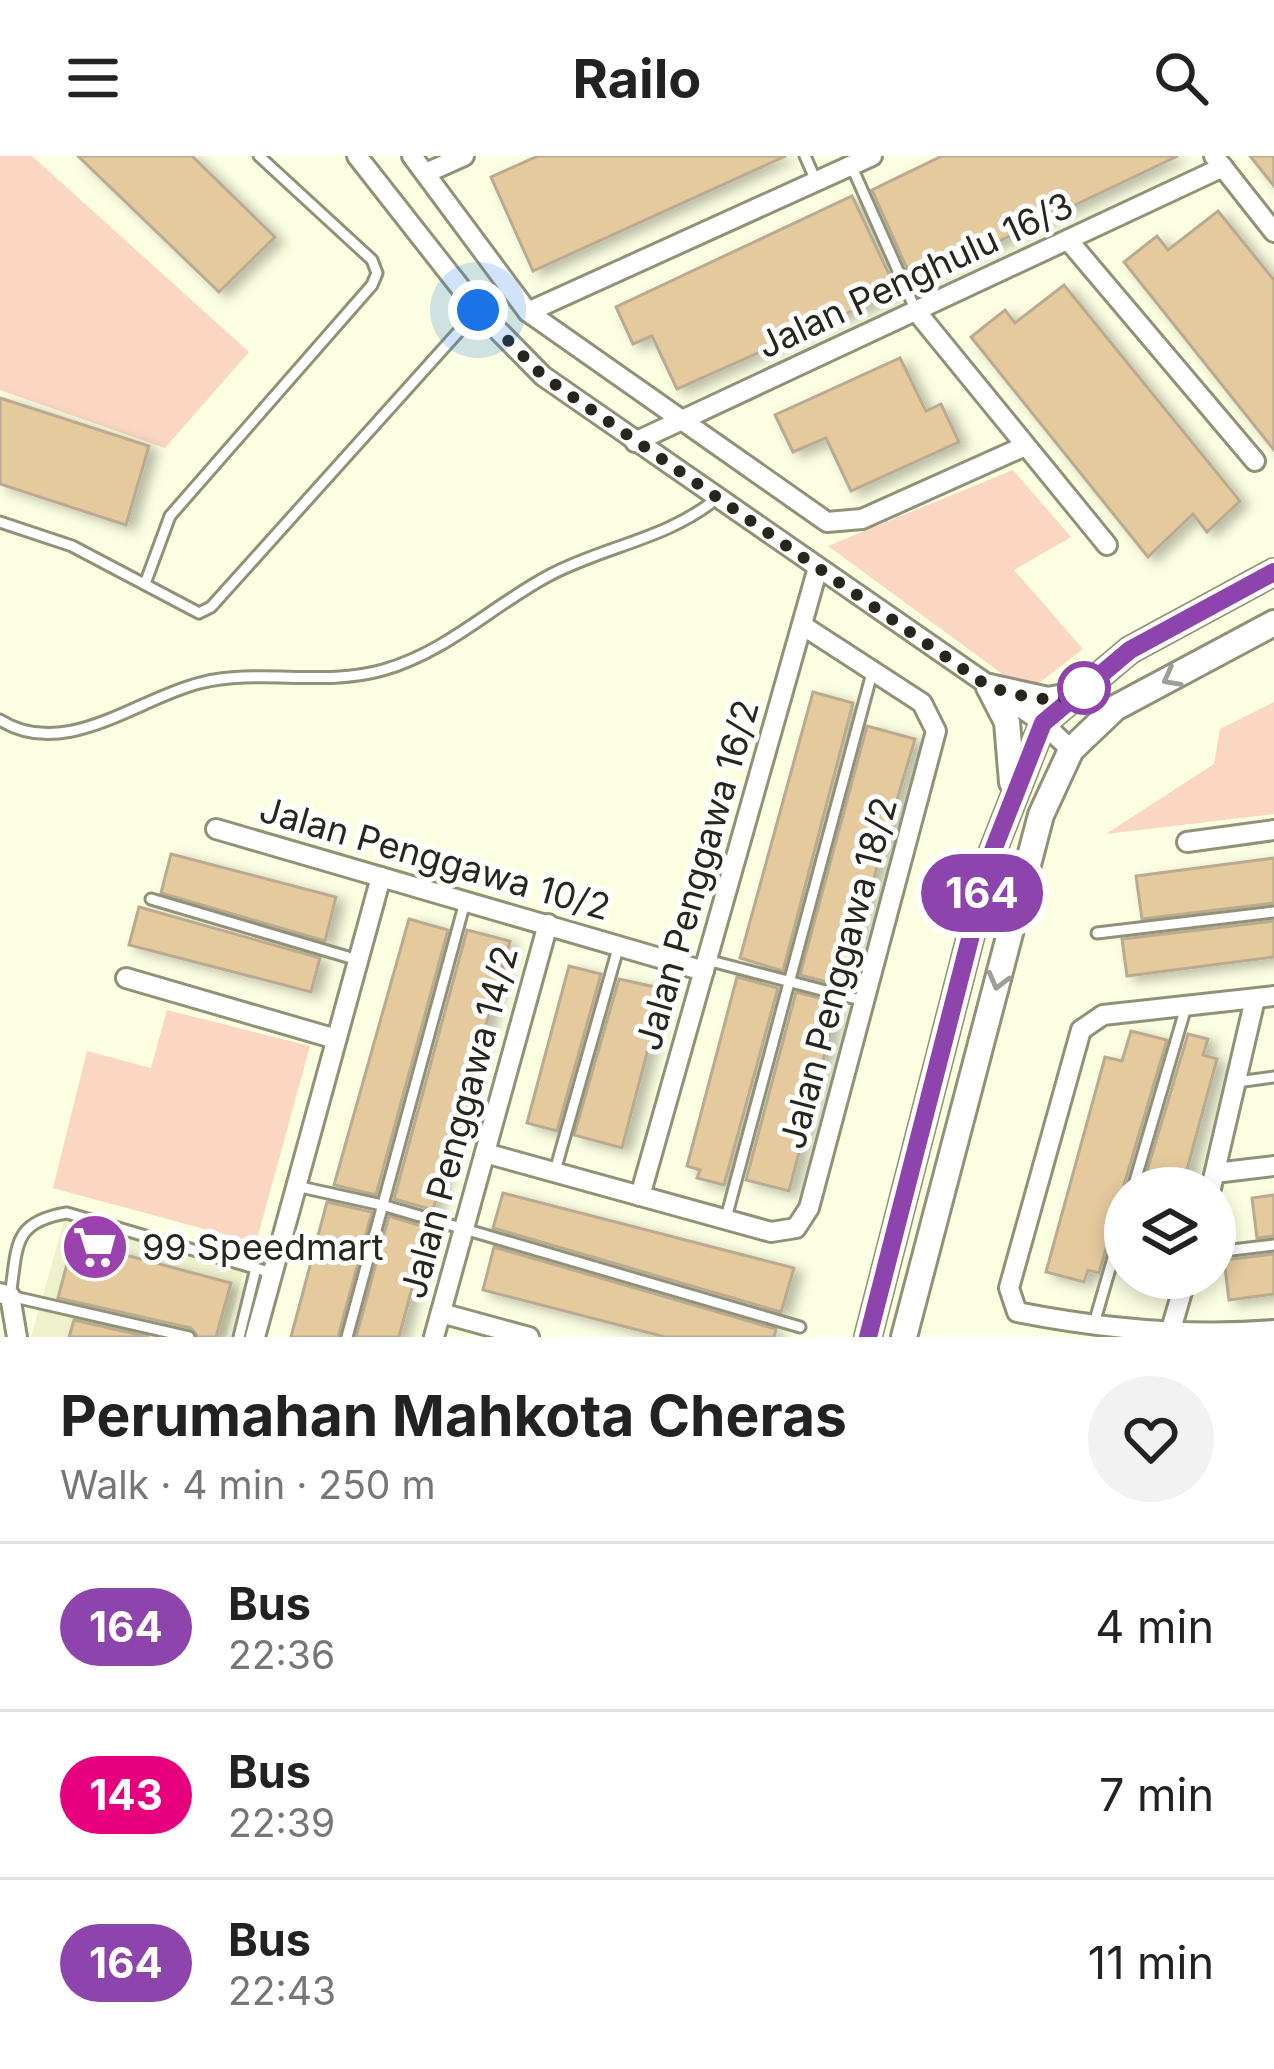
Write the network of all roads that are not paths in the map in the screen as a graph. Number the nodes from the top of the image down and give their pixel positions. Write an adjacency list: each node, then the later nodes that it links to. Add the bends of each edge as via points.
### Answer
1 (259, 156): 25 (lane, via 377,273 170,516)
2 (357, 156): 13 (street)
3 (412, 156): 9 (street)
4 (464, 156): 9 (street)
5 (805, 156): 10 (lane)
6 (872, 156): 8 (street)
7 (1219, 162): 11 (street); 12 (street, Jalan Penghulu 16/3)
8 (851, 166): 10 (street); 14 (lane)
9 (426, 173): 15 (street)
10 (816, 182): 15 (street)
11 (1274, 232)
12 (1069, 240): 14 (street, Jalan Penghulu 16/3); 19 (street)
13 (478, 310): 17 (street, via 543,376); 25 (lane, via 211,607 200,614)
14 (916, 311): 16 (street, Jalan Penghulu 16/3); 18 (street)
15 (528, 313): 16 (street)
16 (681, 421): 17 (street, Jalan Penghulu 16/3); 18 (street, via 827,522 862,519)
17 (635, 442): 20 (street)
18 (1025, 446): 22 (street)
19 (1255, 461)
20 (716, 500): 23 (street); 31 (lane, via 689,521 553,573 490,618 382,670 206,681 113,721 57,732)
21 (0, 522): 25 (lane)
22 (1107, 545)
23 (817, 571): 27 (street, Jalan Penggawa 16/2); 29 (street)
24 (1274, 572): 30 (main road, via 1130,650)
25 (146, 581)
26 (1274, 623): 33 (main road, one-way to 33, via 1115,708)
27 (802, 625): 28 (street); 46 (street, Jalan Penggawa 16/2)
28 (873, 670): 48 (lane); 50 (street, Jalan Penggawa 18/2, via 922,703 936,731)
29 (989, 687): 30 (main road, via 1048,700); 32 (street); 34 (main road, via 1013,748)
30 (1076, 695): 32 (main road)
31 (0, 720)
32 (1043, 723): 33 (street); 34 (main road)
33 (1071, 750): 77 (main road, one-way to 77, via 1041,815)
34 (1011, 801): 85 (main road)
35 (216, 829): 38 (street, Jalan Penggawa 10/2)
36 (1274, 830): 37 (street)
37 (1187, 842)
38 (381, 877): 40 (street, Jalan Penggawa 10/2); 45 (street)
39 (151, 898): 45 (lane)
40 (466, 901): 42 (street, Jalan Penggawa 10/2); 63 (lane)
41 (1274, 912): 43 (lane)
42 (548, 924): 44 (street, Jalan Penggawa 10/2); 55 (street, Jalan Penggawa 14/2)
43 (1097, 933)
44 (619, 945): 46 (street, Jalan Penggawa 10/2); 59 (lane)
45 (358, 960): 52 (street)
46 (705, 965): 48 (lane); 62 (street, Jalan Penggawa 16/2)
47 (126, 978): 52 (street)
48 (789, 979): 50 (lane); 64 (lane)
49 (1264, 997): 51 (street); 54 (street)
50 (867, 1002): 64 (street, Jalan Penggawa 18/2, via 809,1208 796,1228 771,1232)
51 (1186, 1007): 57 (lane); 74 (street, via 1102,1015 1081,1030 1009,1288 1017,1312)
52 (336, 1039): 61 (street)
53 (1274, 1078): 54 (lane)
54 (1237, 1082): 58 (street)
55 (484, 1154): 59 (street); 65 (street, Jalan Penggawa 14/2)
56 (1274, 1166): 60 (street)
57 (1139, 1167)
58 (1216, 1167)
59 (555, 1173): 62 (street)
60 (1236, 1175)
61 (296, 1186): 63 (lane); 68 (street)
62 (640, 1196): 64 (street)
63 (382, 1205): 65 (lane); 82 (lane)
64 (726, 1218)
65 (464, 1228): 72 (street, Jalan Penggawa 14/2); 73 (lane)
66 (1274, 1245): 67 (lane)
67 (1236, 1250)
68 (264, 1270): 70 (lane, via 67,1213 26,1227); 80 (lane); 81 (street)
69 (1104, 1290): 74 (lane)
70 (5, 1295): 78 (street); 79 (lane)
71 (1180, 1299): 76 (street)
72 (440, 1313): 83 (street, Jalan Penggawa 14/2); 84 (street)
73 (800, 1327)
74 (1093, 1328): 76 (street)
75 (1274, 1330): 76 (street)
76 (1170, 1334)
77 (908, 1336)
78 (17, 1337)
79 (189, 1337)
80 (239, 1337)
81 (256, 1337)
82 (346, 1337)
83 (434, 1337)
84 (529, 1337)
85 (868, 1337)

